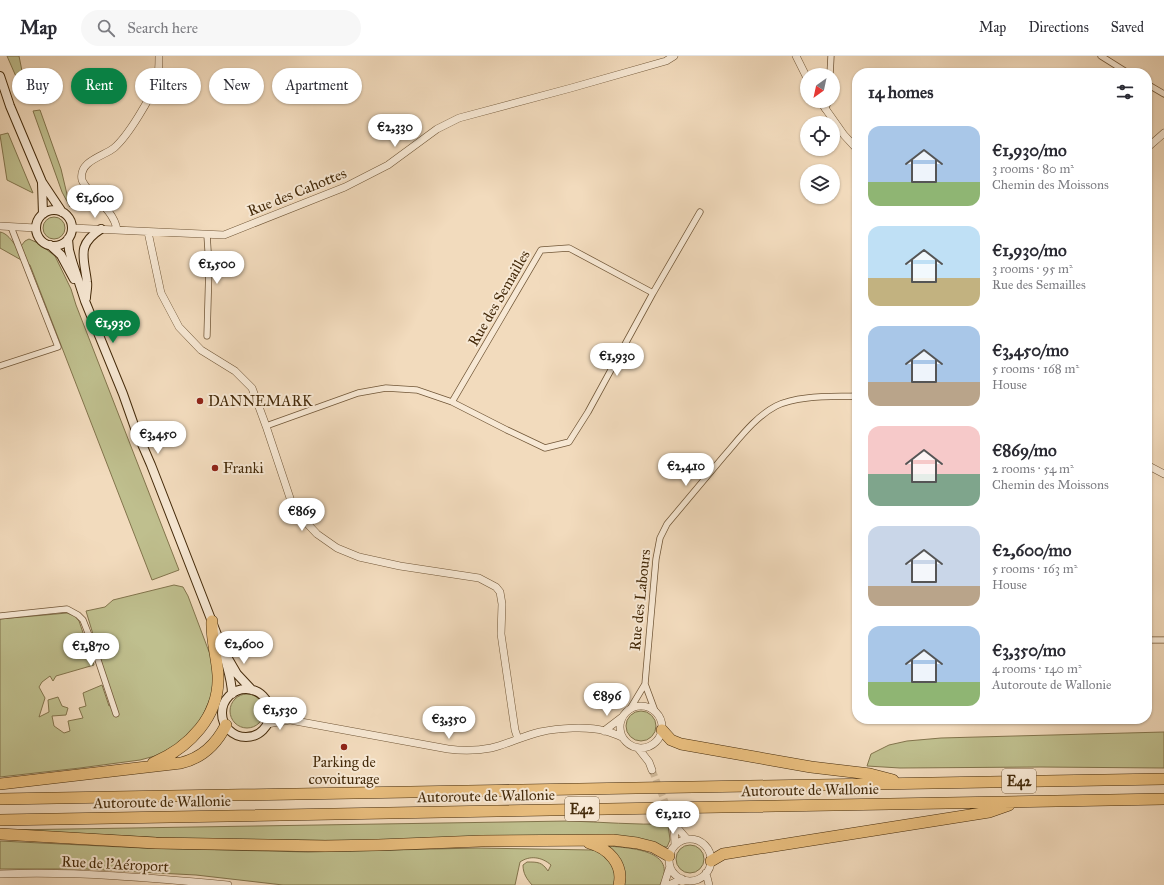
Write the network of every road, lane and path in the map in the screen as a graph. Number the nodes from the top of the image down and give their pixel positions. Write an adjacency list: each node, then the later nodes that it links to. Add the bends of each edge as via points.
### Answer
1 (159, 56): 25 (street, via 156,81 129,131 113,149 88,163 83,173 82,180 85,186 116,222)
2 (674, 56): 27 (street, Rue des Cahottes, via 666,61 460,118 437,129 388,165 345,187 224,235)
3 (796, 56): 6 (street)
4 (831, 56): 7 (street)
5 (1101, 56): 8 (street)
6 (802, 68)
7 (830, 68)
8 (1120, 68)
9 (0, 76): 16 (main road)
10 (1152, 87): 11 (street)
11 (1164, 94)
12 (825, 110): 14 (street)
13 (1164, 133): 15 (street)
14 (852, 144)
15 (1152, 144)
16 (42, 182): 17 (main road); 19 (main road)
17 (62, 212): 19 (main road, via 50,210); 23 (main road, via 70,218)
18 (700, 212): 30 (street)
19 (43, 214): 22 (main road)
20 (0, 226): 21 (street)
21 (11, 227): 22 (street); 33 (street, via 58,347)
22 (36, 228): 29 (main road, via 40,239)
23 (72, 228): 24 (street, Rue des Cahottes); 28 (main road)
24 (102, 229): 25 (street, Rue des Cahottes); 31 (main road, via 85,244 83,252 87,284)
25 (117, 230): 26 (street, Rue des Cahottes)
26 (148, 232): 27 (street, Rue des Cahottes); 36 (street, via 161,293 179,327 201,350 235,371 252,388)
27 (207, 235): 32 (street)
28 (68, 239): 29 (main road, via 60,245); 31 (main road)
29 (50, 245): 31 (main road, via 61,255)
30 (653, 293): 35 (street, Rue des Semailles, via 568,248 541,250); 35 (street, via 569,442 545,448)
31 (85, 301): 40 (main road)
32 (207, 336)
33 (0, 366)
34 (852, 396): 44 (street, Rue des Labours, via 790,401 769,411 744,433 667,524 660,538 656,559)
35 (452, 402): 36 (street, via 417,390 386,388 358,393)
36 (266, 426): 58 (street, via 291,500 302,518 337,548 359,558 382,563 479,578 496,587 500,592 502,604 501,634)
37 (1152, 468): 38 (street)
38 (1164, 474)
39 (0, 616): 50 (street, via 67,609 74,612 82,620 94,648)
40 (212, 621): 43 (main road); 62 (highway, via 217,692 204,724 177,751 152,763)
41 (1152, 640): 42 (street)
42 (1164, 640)
43 (223, 650): 45 (main road, via 237,674); 46 (main road, via 232,681)
44 (645, 684): 48 (street, Rue des Labours); 49 (street, Rue des Labours)
45 (252, 690): 46 (main road, via 241,690); 47 (main road, via 264,697)
46 (232, 694): 53 (main road, via 223,708)
47 (269, 706): 52 (street); 54 (main road, via 270,716)
48 (630, 708): 49 (street, via 643,706); 51 (street)
49 (655, 711): 55 (street, via 660,717)
50 (116, 714)
51 (622, 718): 56 (street); 57 (street)
52 (290, 720): 54 (street); 58 (street, via 463,751 489,748)
53 (226, 724): 54 (main road, via 234,733 245,737 262,731); 62 (highway, via 213,745 193,760)
54 (267, 724)
55 (662, 730): 59 (street); 65 (highway, via 671,740 680,744 811,767 870,774)
56 (604, 731): 57 (street); 58 (street, via 560,729)
57 (622, 737): 60 (street)
58 (518, 739)
59 (651, 746): 60 (street); 61 (street)
60 (638, 748): 61 (street)
61 (649, 762): 63 (street)
62 (131, 769): 66 (highway)
63 (652, 770)
64 (1164, 779): 65 (highway, Autoroute de Wallonie / E42)
65 (903, 783): 67 (highway, Autoroute de Wallonie / E42)
66 (0, 784)
67 (0, 799)
68 (1164, 799): 69 (highway, Autoroute de Wallonie / E42)
69 (1019, 802): 70 (highway, Autoroute de Wallonie / E42); 76 (highway, via 989,812 722,854)
70 (0, 820)
71 (0, 834): 73 (highway, via 156,843 325,846)
72 (687, 839): 74 (street); 74 (street, via 674,824); 76 (street, via 701,842 707,848)
73 (574, 840): 75 (highway, via 637,843 653,848); 82 (highway, via 603,848 616,863)
74 (675, 845): 75 (street)
75 (670, 861): 79 (street, via 675,874); 83 (street)
76 (711, 861): 77 (street)
77 (706, 873): 80 (street); 86 (street)
78 (0, 874): 81 (street, Rue de l'Aéroport, via 99,876)
79 (682, 879): 80 (street); 84 (street)
80 (695, 880): 85 (street)
81 (228, 885)
82 (619, 885)
83 (664, 885)
84 (669, 885)
85 (703, 885)
86 (709, 885)

